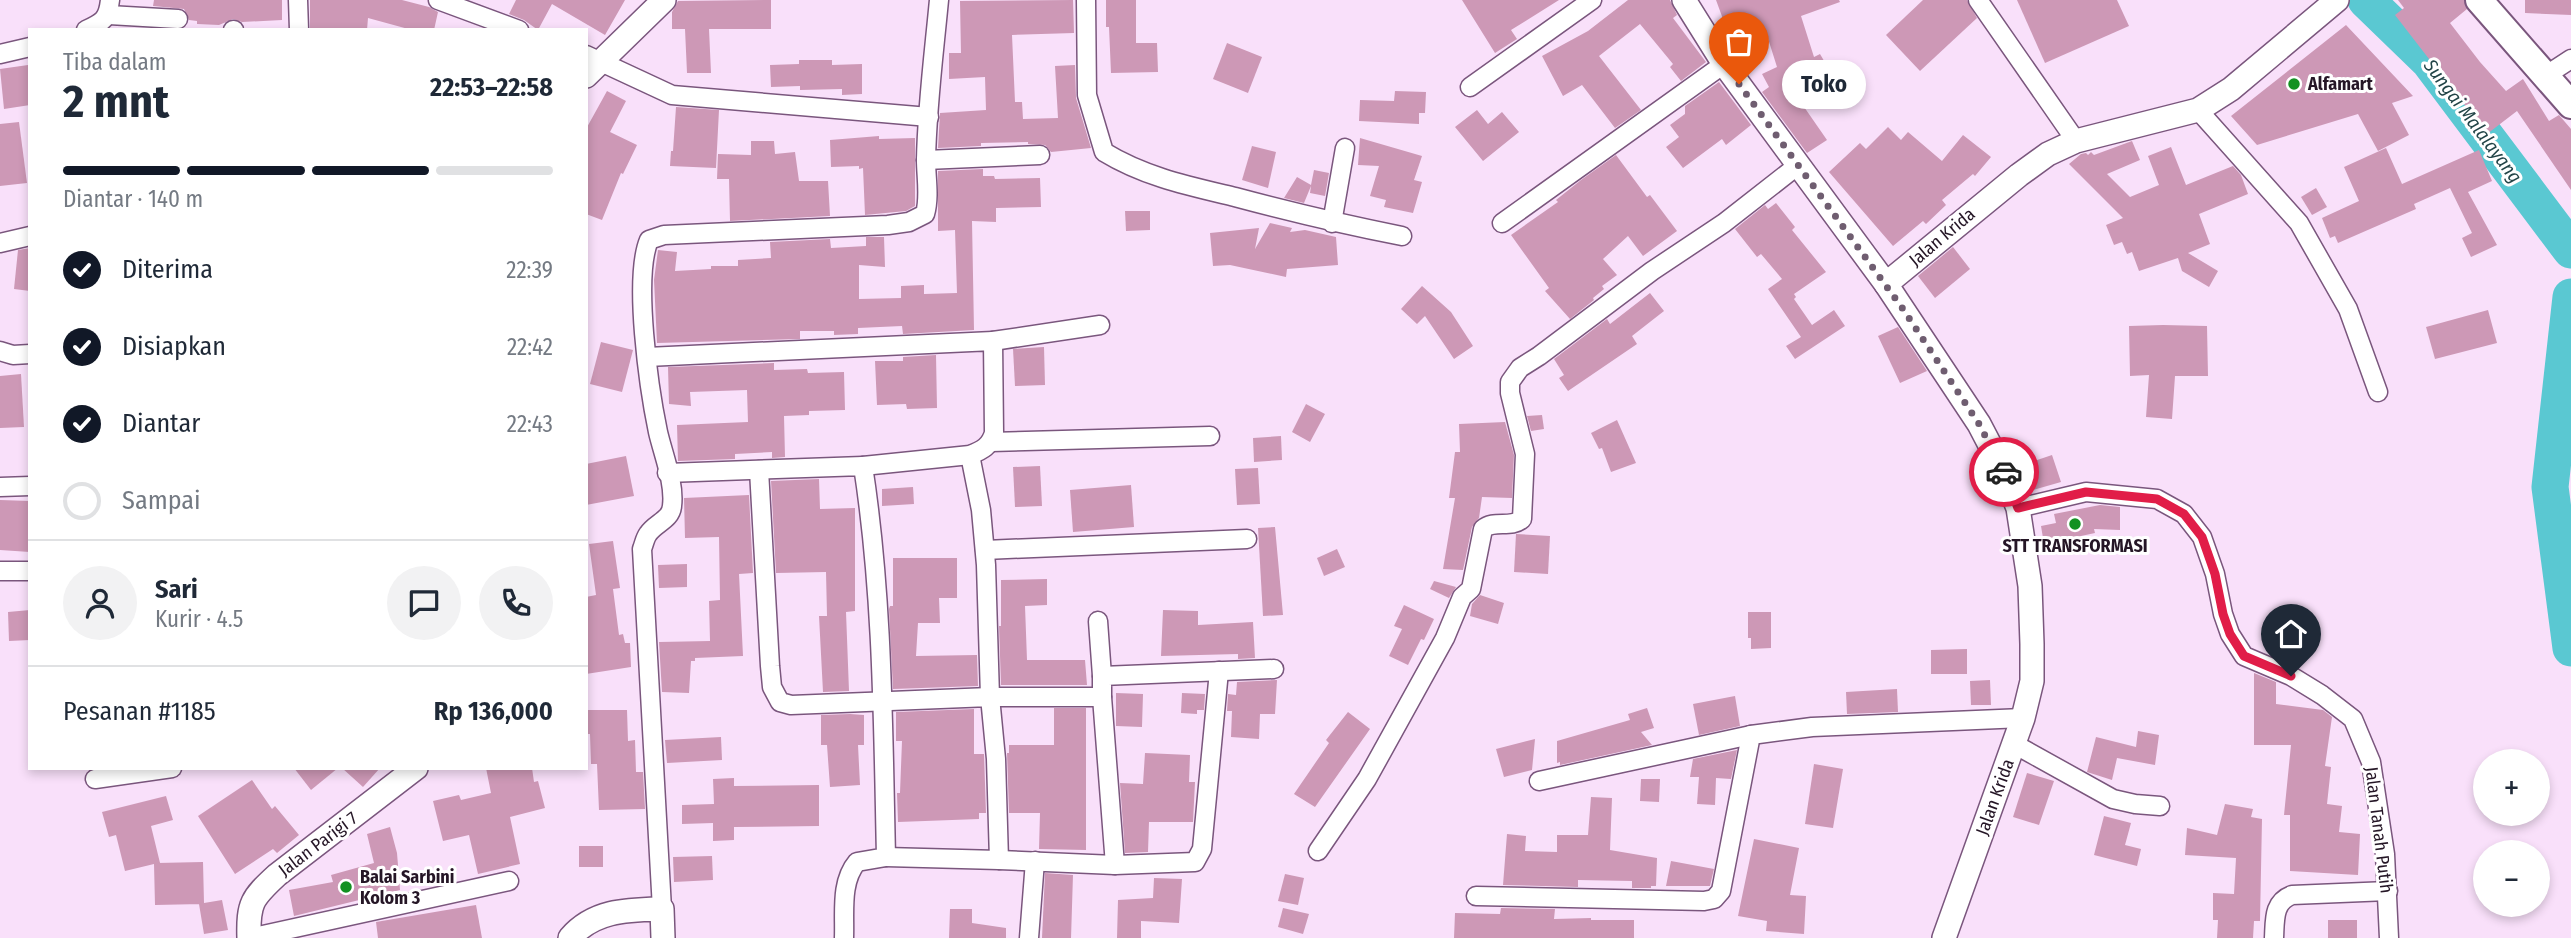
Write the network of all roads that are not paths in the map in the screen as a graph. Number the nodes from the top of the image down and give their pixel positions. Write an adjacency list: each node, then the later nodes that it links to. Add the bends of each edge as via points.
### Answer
1 (298, 0): 14 (street)
2 (438, 0): 15 (street)
3 (664, 0): 19 (street)
4 (939, 0): 25 (street)
5 (1086, 0): 31 (street, via 1087,94 1104,152 1157,177)
6 (1592, 0): 22 (street)
7 (1684, 0): 20 (street)
8 (1978, 0): 26 (street)
9 (2337, 0): 24 (street, Jalan Krida, via 2231,89)
10 (2479, 0): 21 (main road)
11 (109, 7): 12 (street); 13 (street, via 104,22)
12 (178, 19)
13 (90, 28)
14 (299, 28)
15 (514, 28)
16 (28, 47): 17 (street)
17 (0, 54)
18 (2571, 59): 21 (street)
19 (591, 64): 25 (street, via 672,94)
20 (1724, 64): 30 (street); 32 (street)
21 (2545, 76): 23 (main road)
22 (1470, 87)
23 (2571, 105)
24 (2198, 110): 26 (street, Jalan Krida); 42 (street, via 2299,223 2348,309)
25 (929, 117): 29 (street)
26 (2076, 141): 36 (street, Jalan Krida, via 2019,174)
27 (1345, 148): 31 (street)
28 (1040, 155): 29 (street)
29 (926, 160): 41 (street, via 927,207 925,214 909,222 664,235 649,240 642,266)
30 (1797, 166): 36 (street); 71 (street, via 1513,377 1510,393 1525,454 1522,519 1483,529 1471,589 1462,597 1445,638 1367,779)
31 (1332, 222): 34 (street)
32 (1502, 223)
33 (28, 236): 35 (street)
34 (1402, 236)
35 (0, 243)
36 (1886, 284): 51 (street, Jalan Krida, via 1979,424)
37 (1100, 325): 38 (street)
38 (993, 341): 41 (street); 44 (street, via 995,433)
39 (0, 351): 40 (street)
40 (28, 354)
41 (647, 357): 48 (street)
42 (2378, 392)
43 (1210, 436): 44 (street)
44 (991, 442): 45 (street)
45 (970, 455): 46 (street); 53 (street)
46 (863, 466): 47 (street); 62 (street, via 874,538)
47 (758, 470): 48 (street); 62 (street, via 769,666 775,696 792,705)
48 (667, 473): 79 (street, via 671,512 648,533 642,548)
49 (28, 486): 50 (street)
50 (0, 487)
51 (2018, 508): 63 (street, Jalan Krida, via 2030,586 2032,644 2032,681); 77 (street, Jalan Tanah Putih, via 2086,492 2157,499 2184,514 2202,537 2230,634 2244,656 2291,676 2353,719 2371,762)
52 (1247, 539): 53 (street)
53 (985, 550): 60 (street)
54 (0, 571): 55 (street)
55 (28, 571)
56 (1098, 621): 59 (street)
57 (1274, 668): 58 (street)
58 (1219, 671): 59 (street); 75 (street, via 1199,857 1192,863)
59 (1102, 676): 61 (street)
60 (990, 697): 61 (street); 62 (street); 73 (street)
61 (1102, 697): 75 (street)
62 (882, 702): 72 (street)
63 (2023, 719): 64 (street, via 1812,727); 65 (street, Jalan Krida)
64 (1752, 735): 69 (street); 78 (street, via 1721,891 1714,899)
65 (2014, 744): 70 (street, via 2113,799); 85 (street, Jalan Krida)
66 (158, 770): 68 (street)
67 (413, 770): 80 (street, Jalan Parigi 7, via 256,894 248,919)
68 (95, 779)
69 (1539, 781)
70 (2160, 806)
71 (1318, 851)
72 (886, 857): 73 (street); 83 (street, via 852,867 845,890)
73 (999, 860): 74 (street)
74 (1035, 861): 75 (street); 84 (street)
75 (1115, 865)
76 (509, 881): 80 (street)
77 (2388, 891): 86 (street, via 2283,898 2278,904); 87 (street, Jalan Tanah Putih)
78 (1476, 896)
79 (662, 909): 81 (street, via 605,914); 82 (street)
80 (249, 938)
81 (570, 938)
82 (663, 938)
83 (844, 938)
84 (1029, 938)
85 (1944, 938)
86 (2274, 938)
87 (2389, 938)

